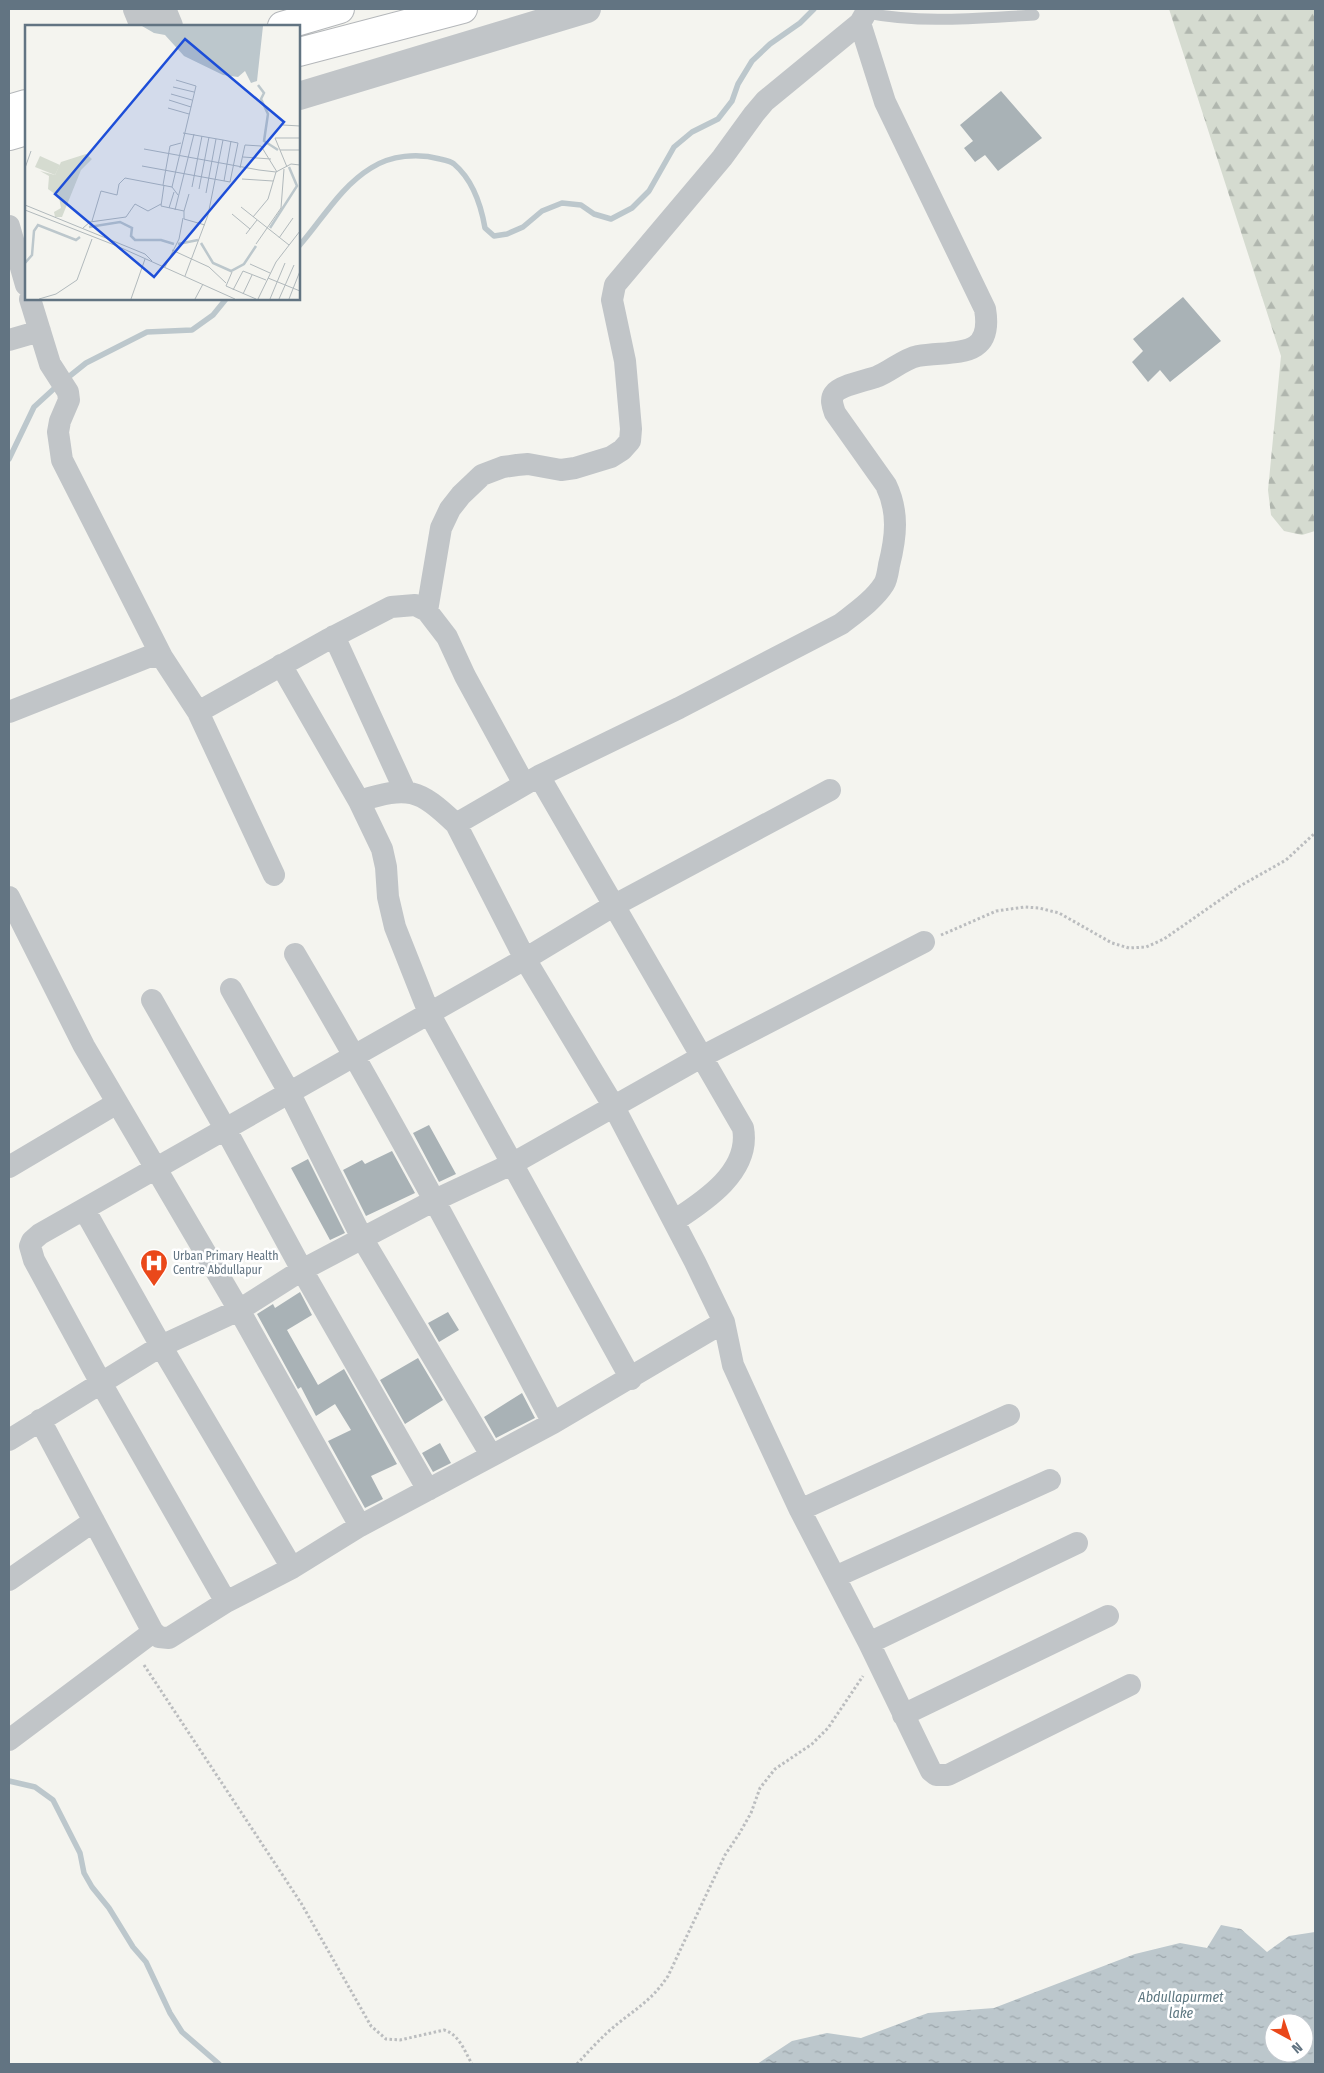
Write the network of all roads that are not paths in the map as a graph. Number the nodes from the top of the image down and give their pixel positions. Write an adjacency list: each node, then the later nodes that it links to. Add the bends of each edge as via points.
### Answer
1 (137, 9): 9 (street)
2 (162, 9): 10 (street)
3 (340, 9): 11 (highway)
4 (463, 9): 12 (highway)
5 (587, 9): 13 (street)
6 (982, 13): 7 (lane, via 931,20); 8 (lane)
7 (865, 15): 23 (street, via 765,101 722,158 615,285 612,300 624,361 630,441 611,457 575,468 561,470 528,464 503,467 482,475 450,509 441,528); 29 (street, via 885,102 985,308 988,323 985,336 964,352 910,359 882,375 840,388 833,394 836,412 892,497 896,513 894,545 884,584 841,624)
8 (1034, 15)
9 (144, 25)
10 (169, 25)
11 (285, 25)
12 (300, 52)
13 (300, 96)
14 (25, 104): 15 (highway)
15 (9, 109)
16 (25, 131): 17 (highway)
17 (9, 136)
18 (9, 226): 19 (street)
19 (25, 282)
20 (30, 300): 21 (street)
21 (40, 331): 22 (street); 25 (street, via 50,364 69,400 58,432 62,460)
22 (9, 340)
23 (427, 611): 24 (street, via 415,605 391,607); 29 (street, via 447,637 465,676)
24 (334, 636): 26 (street); 31 (street)
25 (162, 657): 27 (street, via 148,657); 28 (street)
26 (281, 666): 28 (street); 32 (street)
27 (9, 712)
28 (198, 712): 34 (street)
29 (531, 780): 33 (street); 36 (street)
30 (830, 790): 36 (street)
31 (405, 791): 32 (street); 33 (street, via 423,796)
32 (359, 801): 42 (street, via 382,849 395,927)
33 (456, 824): 39 (street)
34 (274, 875)
35 (9, 897): 46 (street, via 84,1046)
36 (613, 906): 39 (street); 44 (street)
37 (924, 942): 44 (street)
38 (295, 954): 43 (street)
39 (525, 959): 42 (street); 47 (street)
40 (231, 989): 45 (street)
41 (152, 1000): 48 (street)
42 (429, 1013): 43 (street); 49 (street)
43 (354, 1055): 45 (street); 52 (street)
44 (703, 1056): 47 (street); 54 (street, via 743,1128 745,1140 735,1168 717,1190)
45 (289, 1092): 48 (street); 55 (street)
46 (117, 1103): 50 (street); 51 (street)
47 (614, 1107): 49 (street); 54 (street)
48 (226, 1130): 51 (street); 56 (street)
49 (512, 1164): 52 (street); 60 (street)
50 (9, 1167)
51 (155, 1168): 53 (street); 57 (street)
52 (435, 1200): 55 (street); 64 (street)
53 (84, 1209): 59 (street); 61 (street, via 40,1234 32,1241 30,1252)
54 (674, 1221): 58 (street)
55 (362, 1238): 56 (street); 66 (street)
56 (302, 1270): 57 (street); 68 (street)
57 (239, 1310): 59 (street); 71 (street)
58 (724, 1322): 60 (street); 69 (street, via 733,1365)
59 (161, 1346): 61 (street); 73 (street)
60 (631, 1379): 64 (street)
61 (101, 1383): 63 (street); 76 (street)
62 (1009, 1415): 69 (street)
63 (40, 1420): 65 (street); 70 (street)
64 (553, 1423): 66 (street)
65 (9, 1440)
66 (491, 1455): 68 (street)
67 (1050, 1480): 74 (street)
68 (428, 1490): 71 (street)
69 (800, 1510): 74 (street)
70 (94, 1521): 75 (street); 78 (street)
71 (360, 1526): 73 (street)
72 (1077, 1542): 79 (street)
73 (292, 1568): 76 (street)
74 (835, 1578): 79 (street)
75 (9, 1580)
76 (226, 1602): 78 (street, via 169,1638 159,1637)
77 (1108, 1616): 81 (street)
78 (153, 1632): 82 (street)
79 (872, 1650): 81 (street)
80 (1130, 1685): 81 (street, via 943,1776 930,1771)
81 (903, 1715)
82 (9, 1740)

